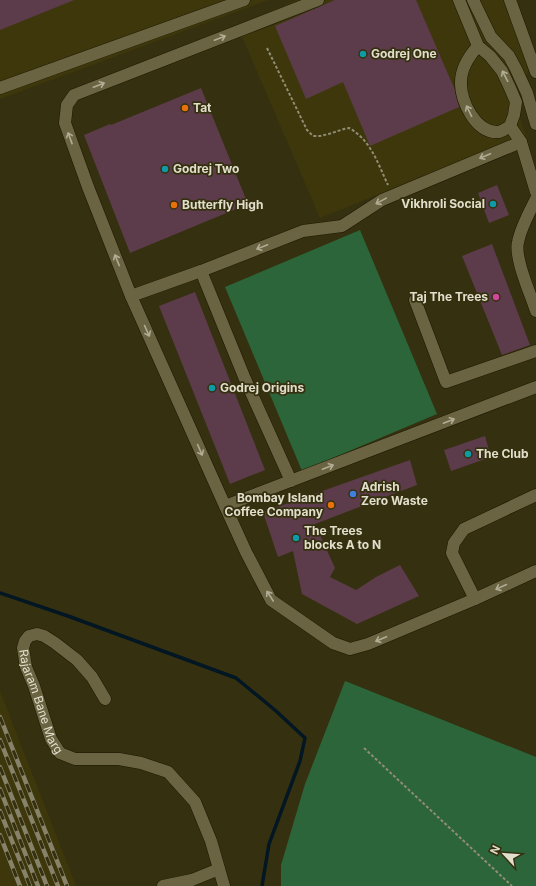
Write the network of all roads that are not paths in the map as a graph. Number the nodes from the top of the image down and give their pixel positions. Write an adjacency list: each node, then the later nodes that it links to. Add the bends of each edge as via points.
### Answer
1 (244, 0): 8 (street)
2 (318, 0): 18 (street, one-way to 2, via 65,123 67,105 74,95)
3 (459, 0): 6 (street)
4 (473, 0): 9 (street, via 491,37 509,56)
5 (510, 0): 7 (street)
6 (478, 46): 10 (street, one-way to 6, via 502,71); 12 (street, one-way to 6, via 499,132 490,130 477,124 470,114 460,83 467,60)
7 (536, 72)
8 (0, 88)
9 (527, 93): 10 (street); 11 (street)
10 (514, 98): 12 (street, via 516,102)
11 (536, 124)
12 (510, 126): 13 (street)
13 (521, 142): 14 (street); 17 (street, one-way to 17, via 392,195 342,226 303,231)
14 (534, 176): 15 (street)
15 (536, 192)
16 (536, 199): 20 (street, via 517,244 518,258)
17 (201, 271): 18 (street); 23 (street)
18 (131, 296): 25 (street, one-way to 25)
19 (414, 300): 21 (street, via 446,382)
20 (536, 311)
21 (536, 351)
22 (536, 387): 23 (street, one-way to 22)
23 (291, 482): 25 (street)
24 (536, 495): 27 (street, via 464,529 454,542 452,553)
25 (225, 506): 27 (street, one-way to 25, via 368,644 350,649 333,643 271,600)
26 (536, 571): 27 (street, one-way to 27)
27 (475, 599)
28 (105, 699): 29 (street, Rajaram Bane Marg, via 92,677 77,660 55,643 37,634 25,641 23,648 26,667 51,739 60,752 75,760 119,759 168,772 195,802 212,841)
29 (220, 869): 30 (street, via 192,880); 31 (street, Rajaram Bane Marg)
30 (163, 886)
31 (224, 886)

